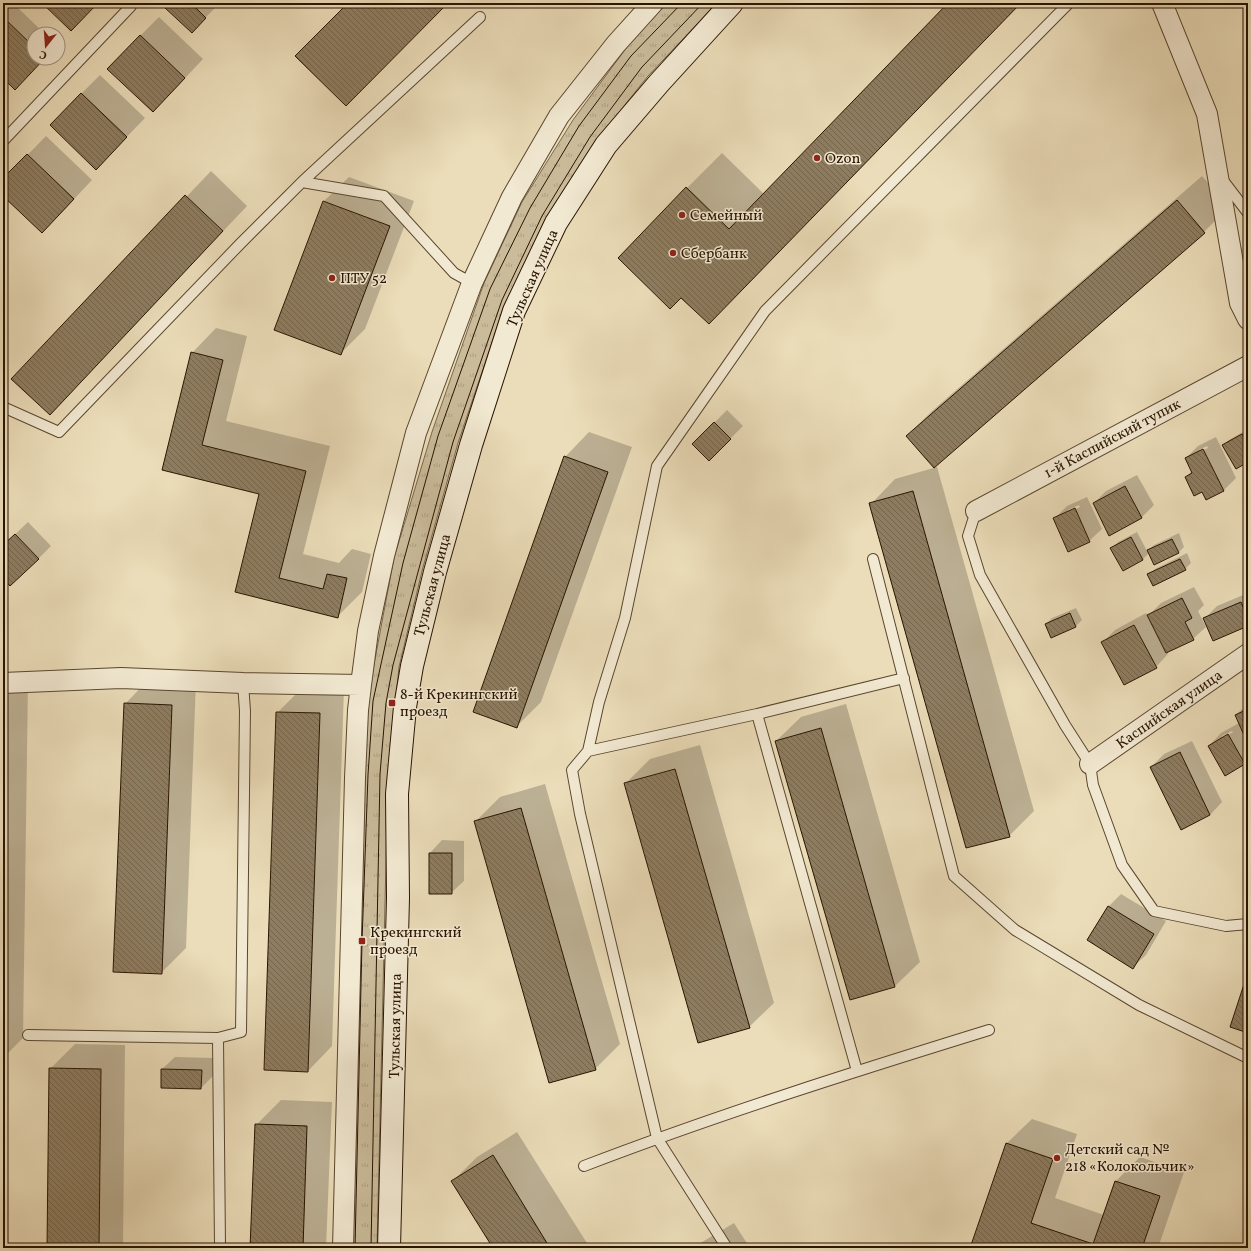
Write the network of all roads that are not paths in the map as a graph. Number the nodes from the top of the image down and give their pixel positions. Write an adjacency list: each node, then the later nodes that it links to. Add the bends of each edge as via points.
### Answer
1 (128, 3): 7 (lane, via 131,6)
2 (653, 3): 11 (street, via 616,44 559,116 512,198)
3 (732, 3): 35 (street, Тульская улица, via 606,145 556,223 514,311 471,445 435,572 412,666 405,707 397,794 398,898)
4 (1069, 3): 23 (lane, via 765,311 657,466 625,618 599,702)
5 (1162, 3): 8 (street, via 1207,114)
6 (480, 17): 9 (lane)
7 (3, 141)
8 (1217, 172): 10 (lane); 12 (street, via 1240,303)
9 (302, 182): 11 (lane, via 384,196 454,273); 14 (lane, via 58,432)
10 (1248, 213)
11 (472, 283): 21 (street, via 416,433 384,556 368,631)
12 (1248, 319)
13 (1248, 366): 15 (street, 1-й Каспийский тупик)
14 (3, 407)
15 (976, 511): 24 (lane, via 968,536 980,574 1065,725)
16 (873, 559): 18 (lane)
17 (1248, 654): 24 (street, Каспийская улица)
18 (904, 678): 22 (lane); 29 (lane, via 954,876 1015,930 1139,1005)
19 (3, 683): 20 (street, via 121,678)
20 (243, 683): 21 (street); 28 (lane, via 245,710 241,1032)
21 (361, 685): 34 (street, via 355,778)
22 (757, 714): 23 (lane); 30 (lane)
23 (588, 751): 31 (lane, via 572,770 580,814)
24 (1090, 764): 25 (lane, via 1092,785 1122,865 1154,911 1226,926)
25 (1248, 924)
26 (989, 1030): 30 (lane)
27 (28, 1034): 28 (lane)
28 (218, 1038): 33 (lane)
29 (1248, 1058)
30 (857, 1071): 31 (lane)
31 (657, 1138): 32 (lane); 36 (lane)
32 (584, 1166)
33 (220, 1248)
34 (343, 1248)
35 (389, 1248)
36 (727, 1248)

